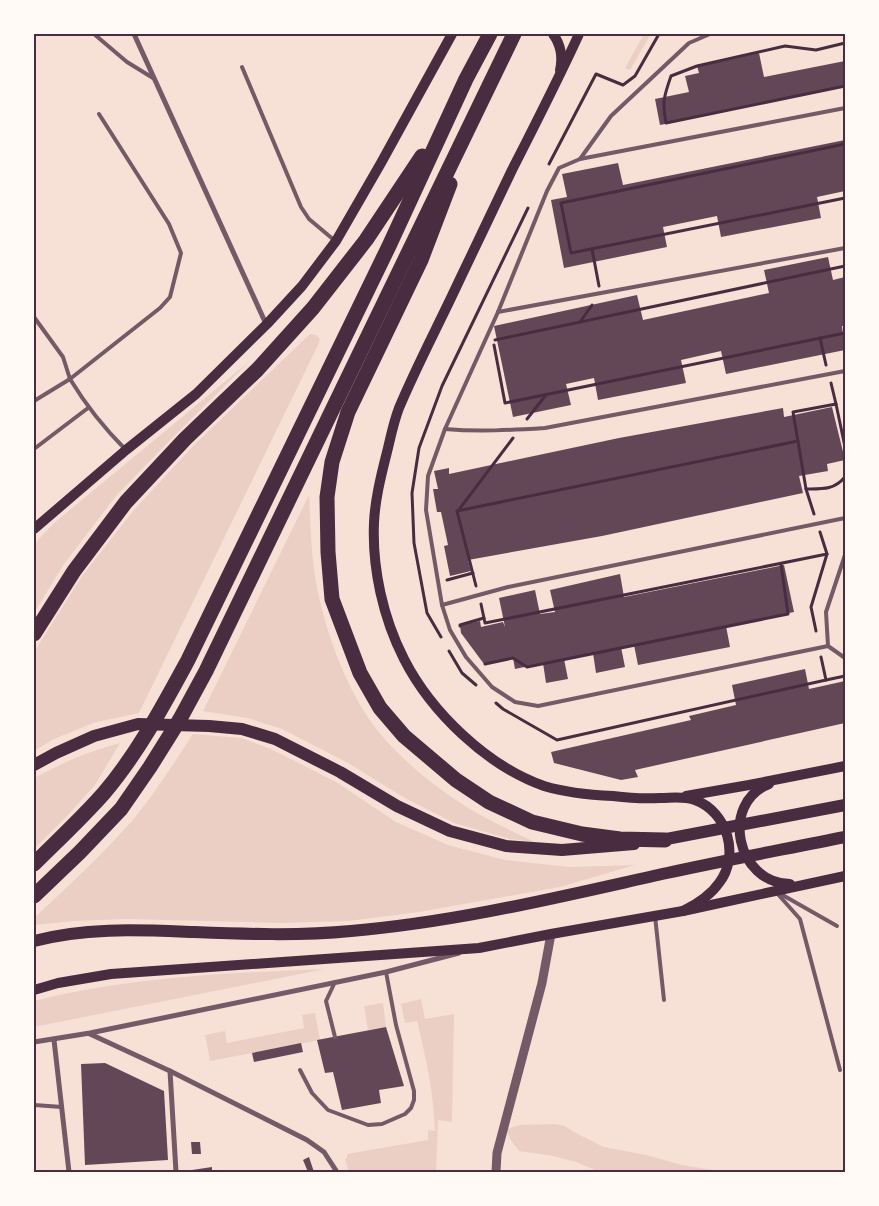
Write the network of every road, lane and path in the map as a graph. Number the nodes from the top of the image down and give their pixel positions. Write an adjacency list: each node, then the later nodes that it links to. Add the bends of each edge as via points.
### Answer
1 (94, 34): 12 (lane, via 126,62)
2 (134, 34): 12 (street)
3 (453, 34): 24 (main road)
4 (514, 34): 16 (highway)
5 (553, 34): 14 (main road, via 560,42 562,61)
6 (579, 34): 14 (main road)
7 (660, 34): 21 (path, via 635,76 623,85 596,74)
8 (710, 34): 20 (lane, via 689,44 611,116)
9 (489, 36): 13 (highway)
10 (845, 43): 15 (path, via 816,50 785,46 697,66 671,76 663,107 666,123)
11 (242, 67): 24 (lane, via 301,206 309,219)
12 (153, 78): 29 (street)
13 (466, 79): 55 (highway, via 418,163 366,240 313,308 257,370 126,502 74,571); 73 (highway, via 389,246 160,712 104,792)
14 (557, 83): 69 (main road, via 398,411 382,470 374,522 377,578 391,630 408,666 439,711 487,755 515,773 559,790)
15 (845, 86)
16 (488, 87): 72 (highway, via 421,260 348,412 332,462 327,498 332,599 360,674 380,708 404,736 456,780 489,802 532,822 582,834); 77 (highway, via 180,719 121,809)
17 (845, 108): 20 (lane)
18 (100, 114): 32 (lane, via 169,224 181,253 170,297)
19 (845, 144): 22 (path, via 561,203 571,253)
20 (580, 160): 27 (lane, via 560,168 547,191)
21 (547, 168)
22 (845, 198)
23 (530, 203): 56 (path, via 442,386 419,448 412,493 414,543 427,613)
24 (336, 241): 29 (main road, via 302,286)
25 (845, 248): 27 (lane)
26 (845, 266): 33 (path, via 493,341 505,403)
27 (498, 312): 36 (lane)
28 (34, 316): 32 (lane, via 63,357)
29 (266, 324): 41 (main road, via 196,394)
30 (845, 333): 33 (path)
31 (845, 371): 37 (lane)
32 (70, 379): 34 (lane); 35 (lane)
33 (546, 395): 37 (path)
34 (34, 401)
35 (88, 408): 40 (lane); 41 (lane)
36 (445, 429): 37 (lane); 52 (lane, via 428,476 426,510)
37 (519, 430): 44 (path)
38 (798, 441): 39 (path, via 793,412 836,404); 43 (path); 44 (path)
39 (845, 447)
40 (34, 449)
41 (126, 450): 47 (main road)
42 (845, 477): 43 (path, via 838,485)
43 (806, 489): 46 (path)
44 (457, 511): 51 (path)
45 (845, 518): 46 (lane)
46 (817, 524): 48 (path); 51 (lane)
47 (34, 529)
48 (827, 554): 50 (path); 59 (path, via 811,607)
49 (845, 555): 57 (lane, via 826,612)
50 (781, 564): 53 (path, via 485,623); 61 (path, via 788,614 527,667 513,658)
51 (478, 595): 52 (lane); 53 (path)
52 (442, 605): 59 (lane, via 450,630 466,657 492,687 515,702 538,706)
53 (484, 618): 54 (path, via 460,624)
54 (461, 633)
55 (34, 634)
56 (442, 638)
57 (828, 646): 59 (lane); 60 (lane)
58 (447, 647): 64 (path, via 462,673)
59 (819, 648): 63 (path)
60 (845, 658)
61 (484, 664)
62 (845, 676): 63 (path)
63 (826, 680): 65 (path, via 558,740 502,709)
64 (482, 691)
65 (489, 697)
66 (34, 765): 72 (main road, via 94,736 138,724 242,729 275,740 450,831 506,846 562,850)
67 (845, 766): 68 (main road)
68 (782, 779): 69 (main road, via 690,796); 75 (main road, via 765,786 751,798 742,814 739,832 742,850 751,866 765,878 783,884)
69 (660, 798): 78 (main road, via 694,800 708,807 720,819 727,834 728,866 721,882 698,903)
70 (845, 805): 72 (main road)
71 (845, 837): 82 (main road, via 418,924 348,932 281,934 126,930 72,932)
72 (665, 840)
73 (34, 864)
74 (845, 876): 75 (main road)
75 (801, 884): 76 (main road)
76 (775, 890): 78 (main road); 80 (lane); 94 (lane, via 800,920)
77 (34, 896)
78 (683, 911): 79 (main road)
79 (655, 916): 81 (main road); 87 (lane)
80 (837, 926)
81 (551, 934): 83 (main road); 100 (street, via 542,983 497,1153)
82 (34, 941)
83 (479, 948): 84 (street); 86 (main road, via 111,974)
84 (386, 972): 85 (street); 93 (lane, via 414,1091 412,1108 382,1124 354,1120 328,1110 312,1093)
85 (335, 982): 88 (street); 89 (lane, via 326,1001)
86 (34, 990)
87 (664, 1000)
88 (90, 1033): 90 (street); 92 (street)
89 (335, 1037)
90 (54, 1040): 91 (street); 96 (street)
91 (34, 1042)
92 (170, 1070): 98 (street); 99 (street, via 307,1140 324,1152)
93 (300, 1070)
94 (840, 1070)
95 (34, 1105): 96 (lane)
96 (62, 1108): 97 (street)
97 (69, 1172)
98 (176, 1172)
99 (337, 1172)
100 (496, 1172)

